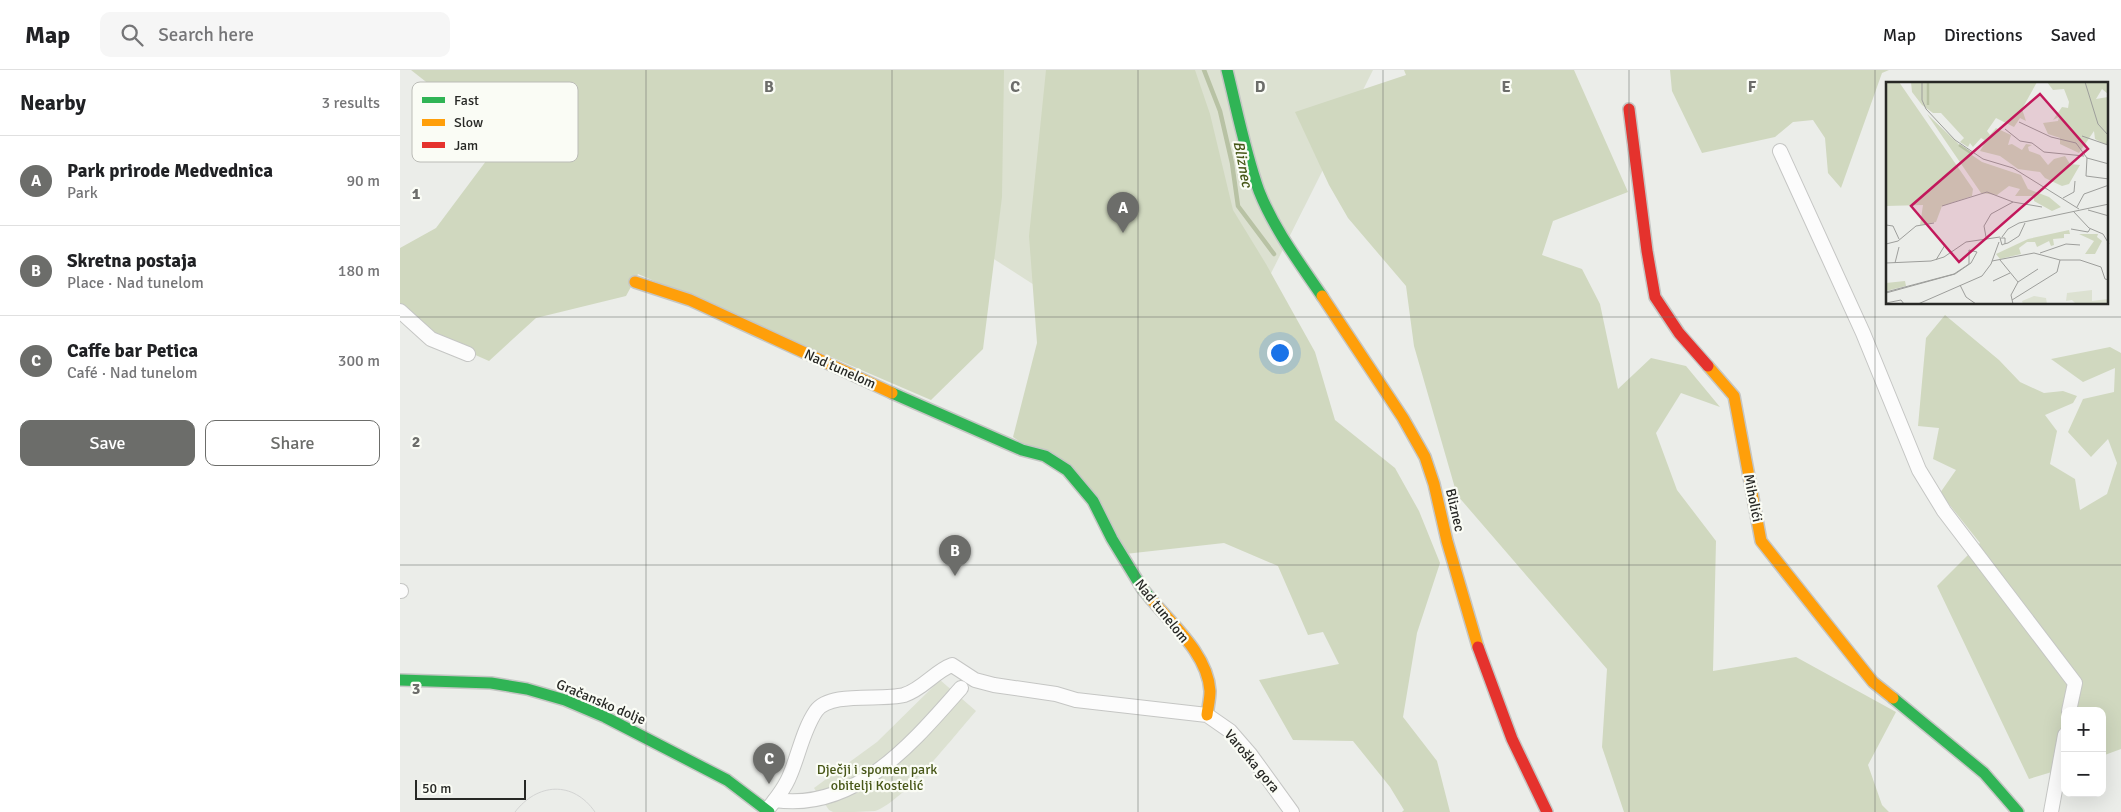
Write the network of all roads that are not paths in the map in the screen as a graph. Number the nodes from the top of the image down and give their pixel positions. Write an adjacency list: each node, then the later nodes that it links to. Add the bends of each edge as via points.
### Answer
1 (1227, 70): 14 (street, Bliznec, via 1250,164 1278,230 1425,456 1483,663 1512,739)
2 (1630, 109): 15 (street, Miholići, via 1655,297 1679,333 1734,396 1762,542 1873,682 1984,773)
3 (1780, 151): 9 (street, via 1863,333 1919,470 1944,511 2075,682)
4 (635, 282): 10 (street, Nad tunelom, via 690,300 867,382 1022,450 1045,456 1067,470 1093,501 1142,588 1198,656 1210,692)
5 (400, 311): 6 (street, via 431,339)
6 (468, 354)
7 (400, 680): 12 (street, Gračansko dolje, via 491,683 565,700 727,780)
8 (960, 688): 12 (street, via 910,743 865,782 842,794 818,801)
9 (2070, 707)
10 (1207, 715): 12 (street, via 1084,702 1056,694 994,685 976,680 952,665 905,694 885,698 836,699 822,704 812,718 790,776); 13 (street, Varoška gora, via 1230,731)
11 (2062, 752): 16 (street)
12 (771, 807)
13 (1292, 812)
14 (1547, 812)
15 (2018, 812)
16 (2050, 812)

